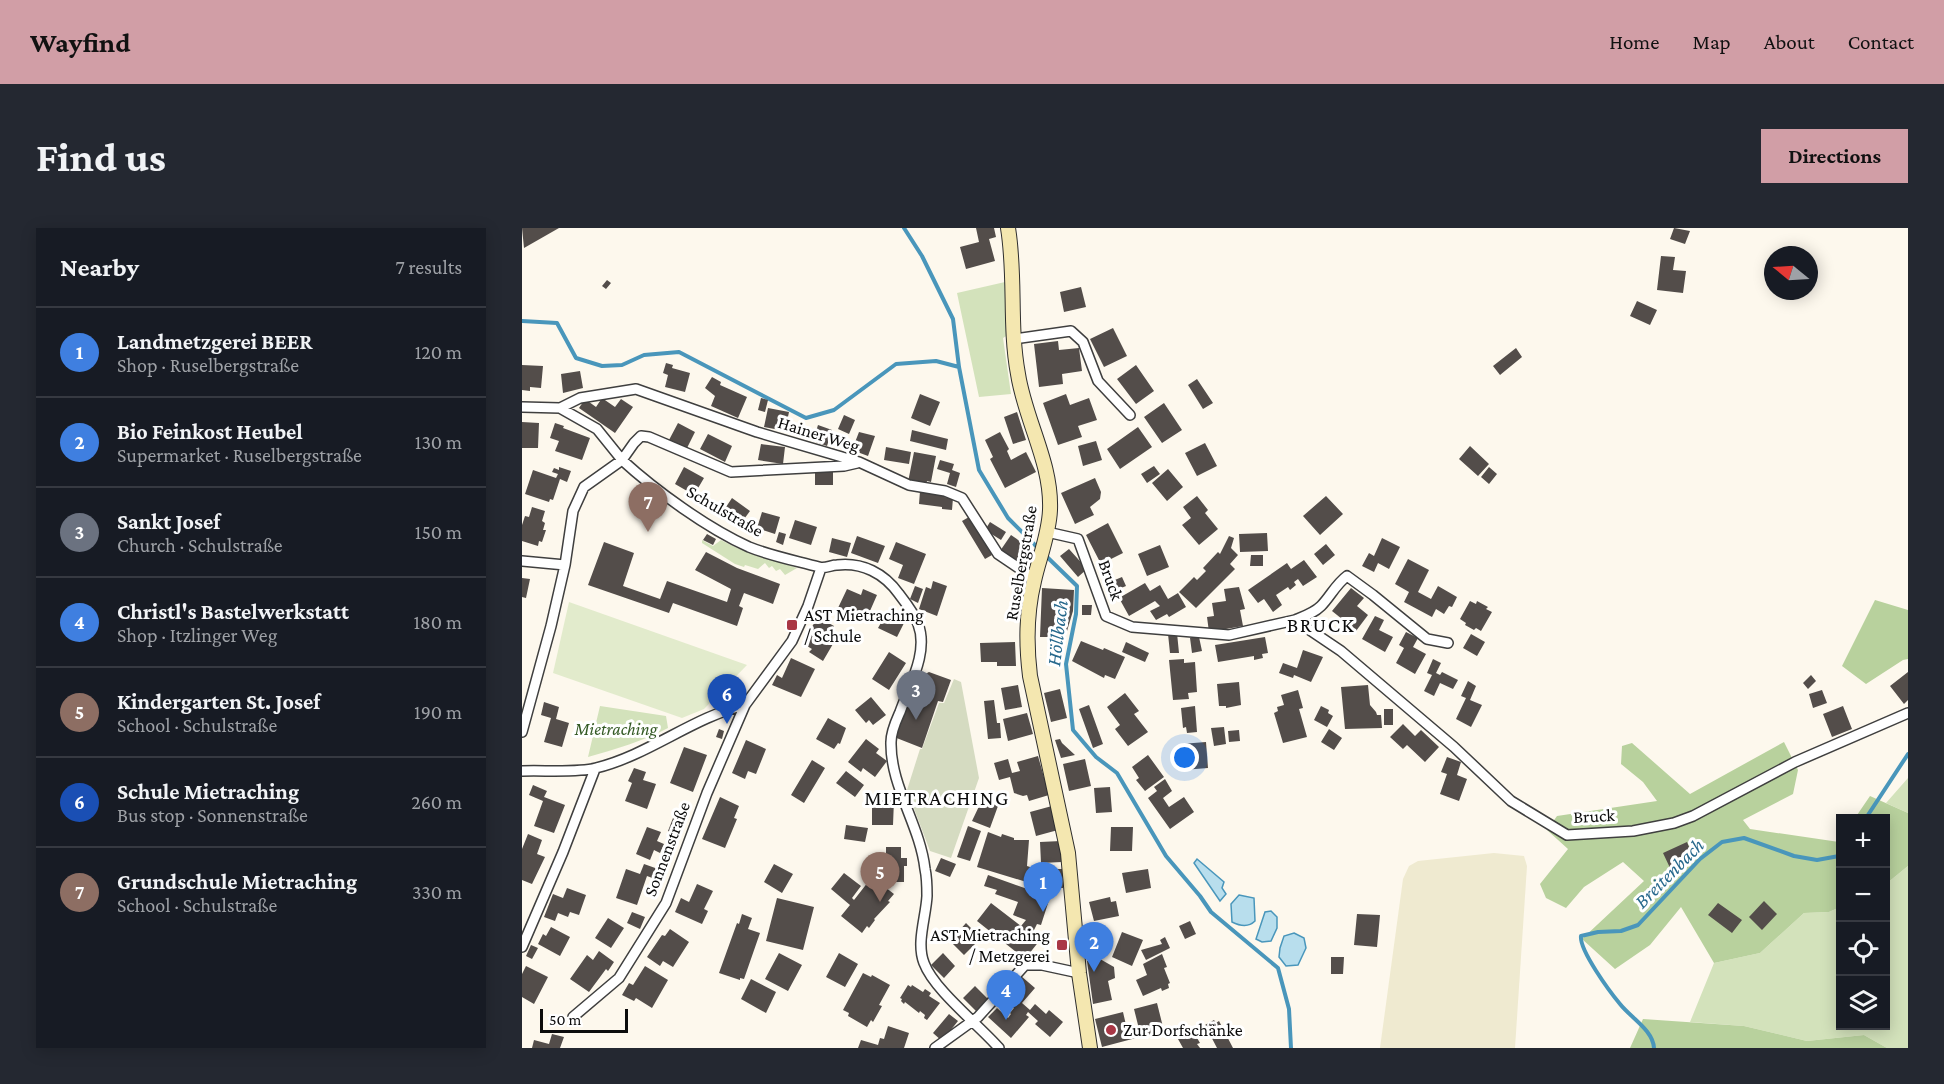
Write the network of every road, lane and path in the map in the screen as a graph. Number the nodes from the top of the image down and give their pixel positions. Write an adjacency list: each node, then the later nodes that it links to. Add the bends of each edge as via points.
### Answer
1 (1008, 228): 2 (main road, Ruselbergstraße)
2 (1014, 339): 5 (street, via 1071,331 1083,342 1098,381); 8 (main road, Ruselbergstraße, via 1022,394 1048,481 1050,513)
3 (522, 407): 4 (street, Hainer Weg)
4 (560, 408): 6 (street, Hainer Weg, via 597,429); 7 (street, Hainer Weg, via 580,398 636,389 757,432)
5 (1130, 415)
6 (622, 460): 7 (street, via 641,436 730,472); 10 (street, via 584,487 573,511); 11 (street, Schulstraße, via 646,482 725,534 751,548)
7 (859, 462): 12 (street, Hainer Weg, via 909,485 962,498 998,554)
8 (1046, 538): 12 (main road, Ruselbergstraße); 13 (street, Bruck, via 1078,539 1106,616 1132,627 1229,635)
9 (522, 561): 10 (street)
10 (565, 565): 17 (street)
11 (821, 568): 15 (street, Sonnenstraße, via 792,641); 24 (street, Schulstraße, via 847,564 881,575 920,626 919,661 892,734 892,757 925,865 922,961)
12 (1035, 579): 22 (main road, Ruselbergstraße, via 1027,617 1027,651 1068,853)
13 (1295, 620): 14 (street, Bruck, via 1320,607 1347,576 1427,639); 16 (street, Bruck, via 1341,651 1512,801 1567,835 1633,831 1674,823 1795,762)
14 (1448, 643)
15 (746, 705): 19 (street, via 724,710 650,748); 23 (street, Sonnenstraße, via 707,793 666,903 619,978)
16 (1908, 712)
17 (524, 720): 18 (street)
18 (522, 732)
19 (595, 768): 20 (street); 21 (street)
20 (522, 771)
21 (522, 947)
22 (1079, 973): 24 (street, via 1024,965); 27 (main road, Ruselbergstraße)
23 (573, 1017)
24 (973, 1021): 25 (street); 26 (street, Schulstraße)
25 (935, 1048)
26 (999, 1048)
27 (1090, 1048)

